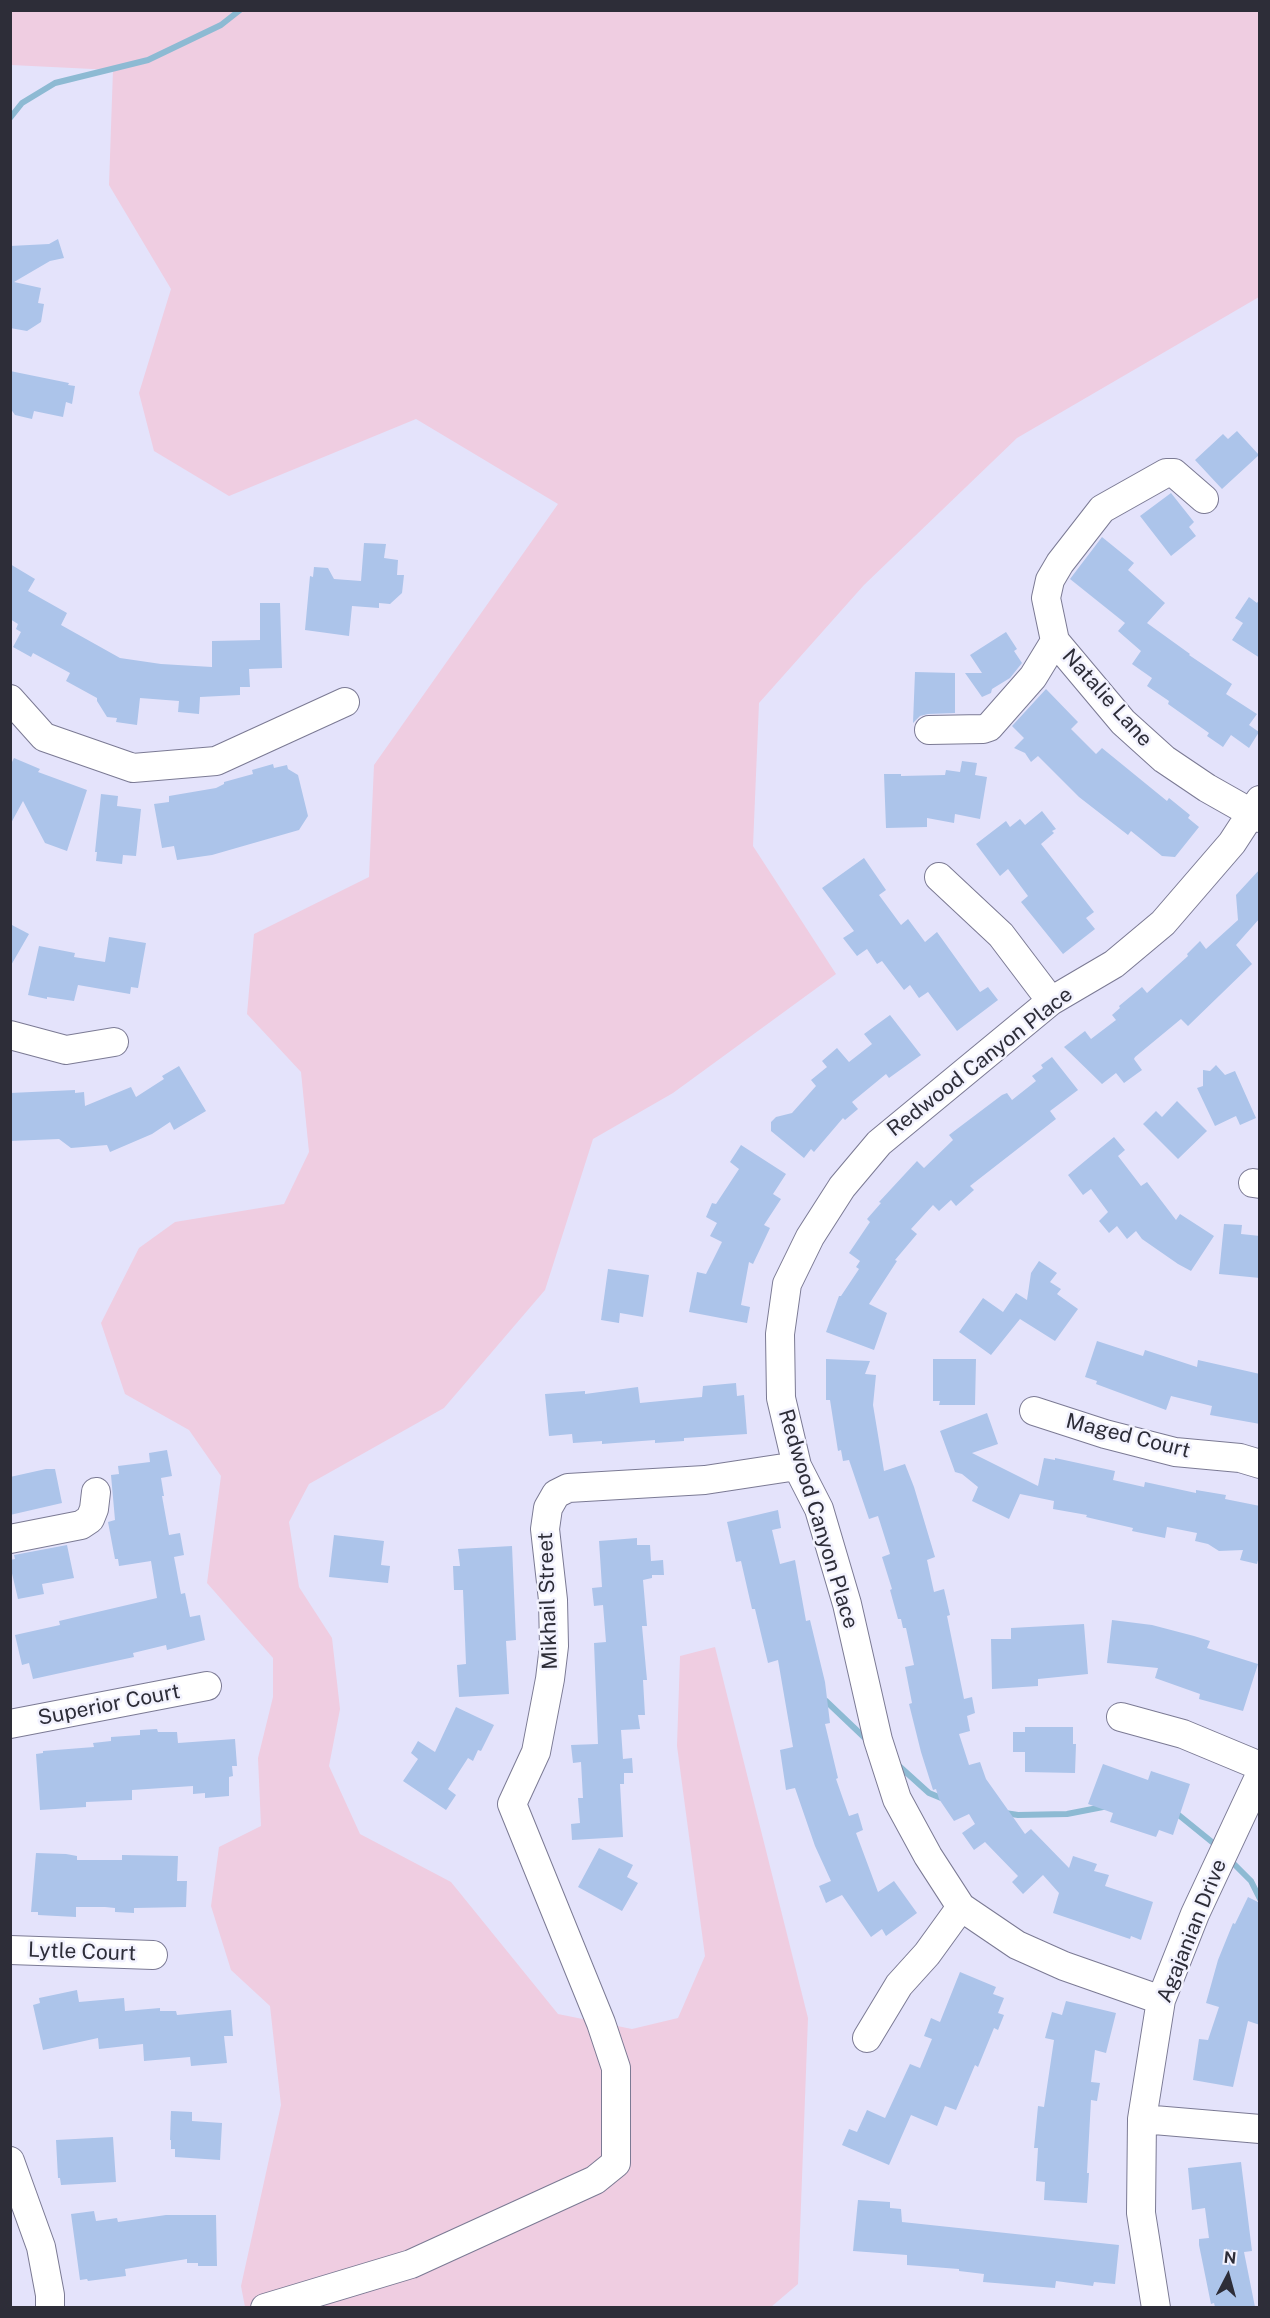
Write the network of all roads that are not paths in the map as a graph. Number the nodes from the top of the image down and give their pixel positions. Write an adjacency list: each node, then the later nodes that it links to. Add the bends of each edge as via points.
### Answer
1 (1204, 499): 2 (street, via 1174,473 1166,473 1102,509 1060,563 1047,587)
2 (1055, 641): 5 (street, via 1033,677 989,727); 6 (street, Natalie Lane, via 1123,722 1164,759 1207,788)
3 (10, 699): 4 (street, via 44,736 133,768 216,761)
4 (345, 702)
5 (929, 730)
6 (1256, 810): 8 (street, Redwood Canyon Place, via 1163,922 1114,964)
7 (939, 877): 8 (street, via 1001,935)
8 (1051, 1000): 13 (street, Redwood Canyon Place, via 879,1143 842,1187 810,1237 788,1284 780,1334 781,1398)
9 (10, 1035): 10 (street, via 66,1050)
10 (114, 1042)
11 (1034, 1411): 12 (street, Maged Court, via 1175,1452 1240,1458)
12 (1260, 1464)
13 (797, 1466): 21 (street, Redwood Canyon Place, via 819,1509 897,1800); 30 (street, Mikhail Street, via 705,1480 568,1488 556,1494 548,1508 545,1528 554,1646 550,1679 536,1752 512,1804 616,2068 616,2163 595,2180 411,2264)
14 (96, 1492): 15 (street, via 90,1519 81,1525)
15 (10, 1539)
16 (207, 1686): 18 (street, Superior Court)
17 (1121, 1717): 19 (street, via 1183,1734)
18 (10, 1724)
19 (1260, 1766)
20 (1260, 1775): 24 (street, Agajanian Drive)
21 (962, 1907): 24 (street, Redwood Canyon Place, via 1017,1945); 25 (street, via 898,1985)
22 (10, 1950): 23 (street, Lytle Court)
23 (153, 1955)
24 (1161, 2000): 26 (street, Agajanian Drive)
25 (867, 2038)
26 (1142, 2119): 27 (street); 31 (street, Agajanian Drive, via 1141,2213)
27 (1260, 2129)
28 (10, 2161): 29 (street, via 41,2247)
29 (50, 2307)
30 (265, 2307)
31 (1156, 2307)

